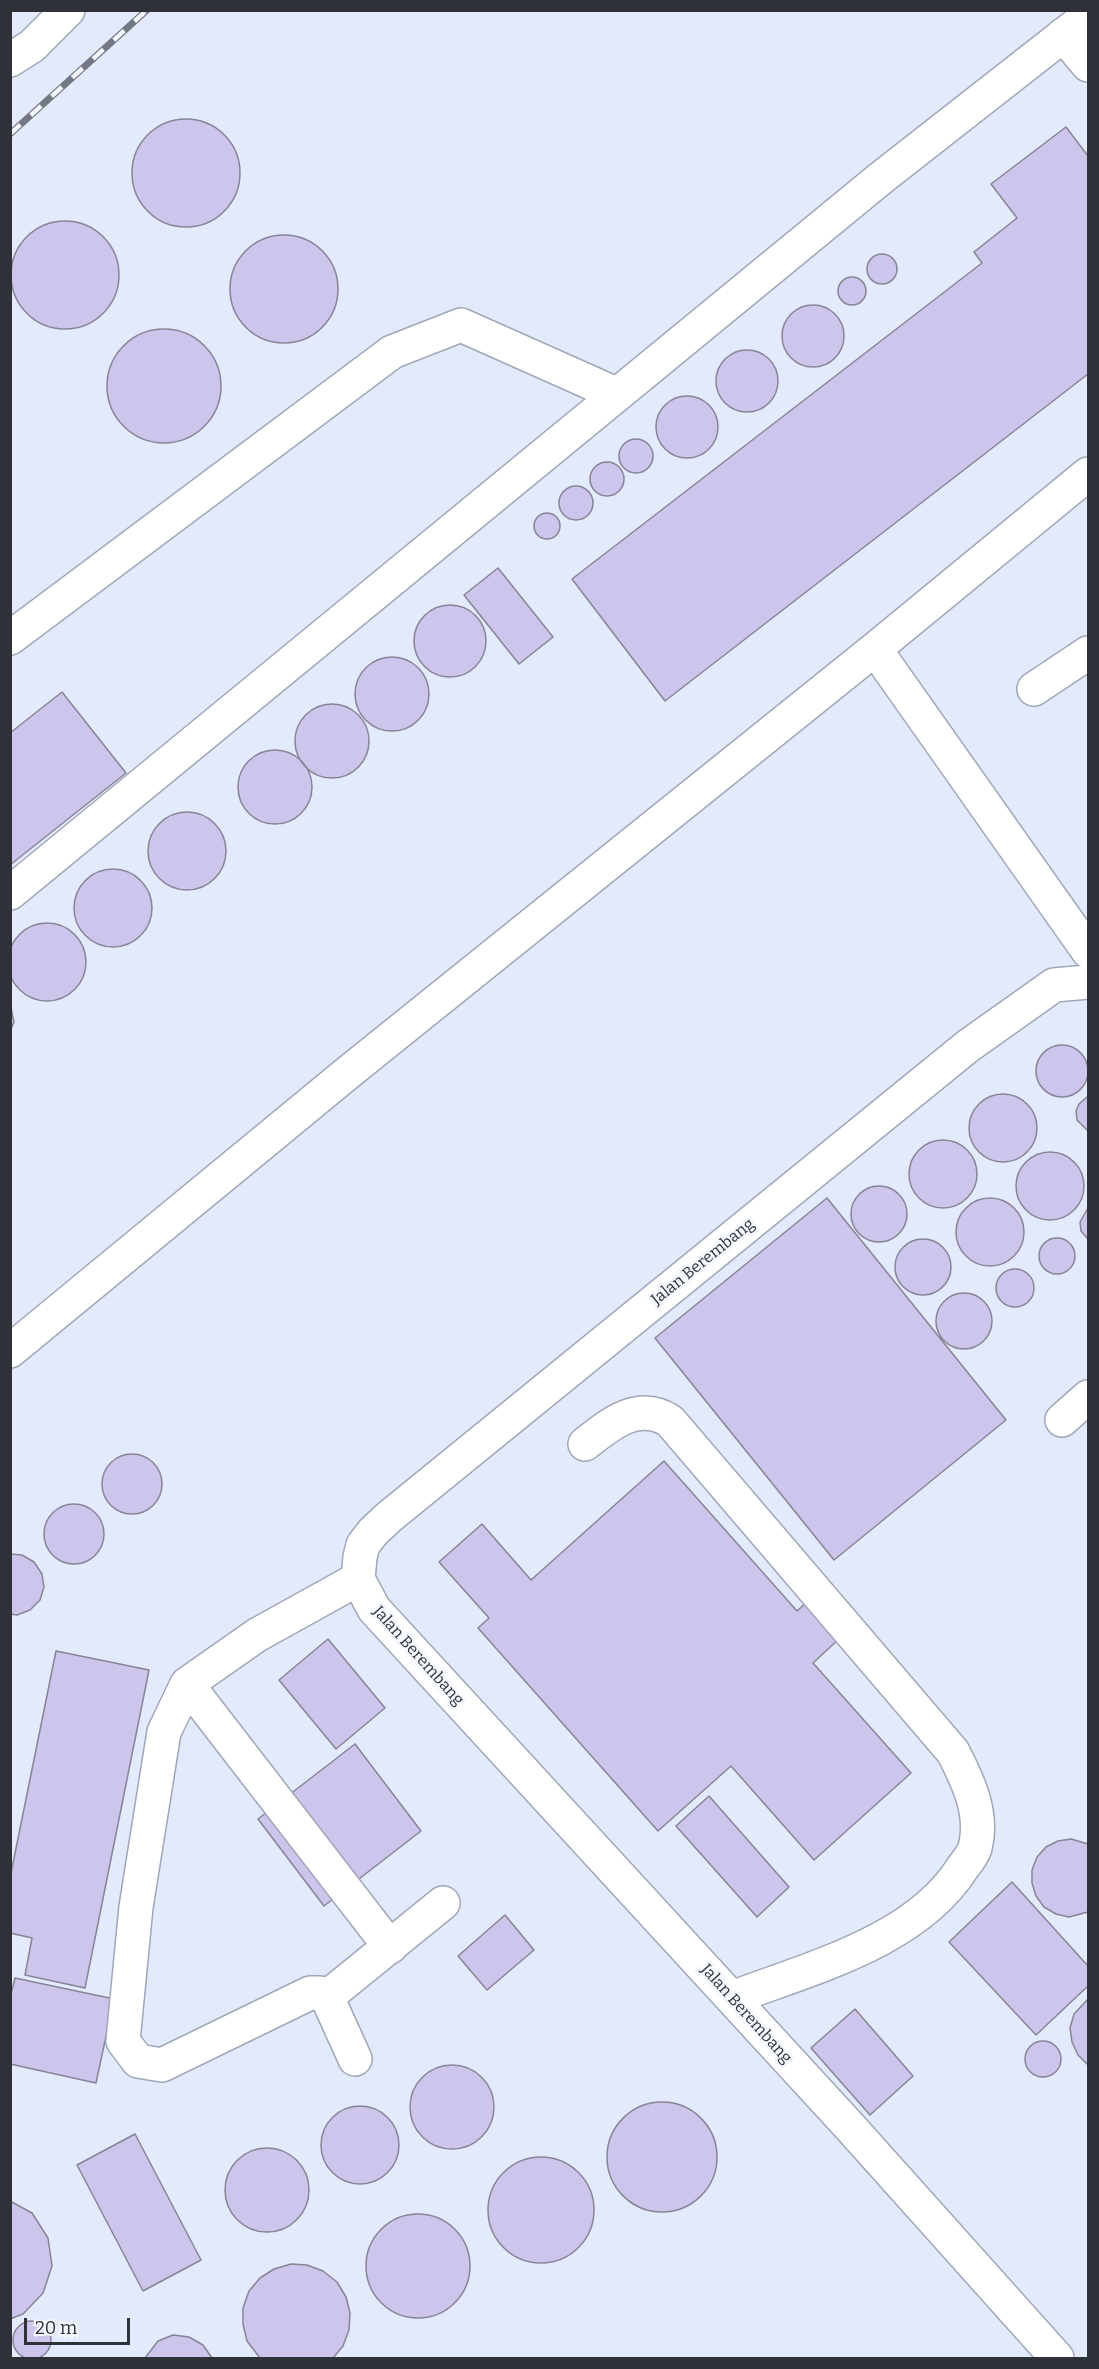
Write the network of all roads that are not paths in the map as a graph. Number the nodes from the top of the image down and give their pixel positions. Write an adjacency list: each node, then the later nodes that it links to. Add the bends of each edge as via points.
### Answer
1 (68, 10): 3 (lane, via 32,46)
2 (1076, 25): 4 (lane); 5 (lane)
3 (10, 60)
4 (1089, 66)
5 (616, 394): 7 (lane, via 461,325 392,352); 11 (lane)
6 (1089, 474): 8 (lane)
7 (10, 638)
8 (875, 650): 12 (lane); 14 (lane, via 350,1071)
9 (1089, 653): 10 (lane)
10 (1034, 689)
11 (10, 892)
12 (1089, 951)
13 (1089, 982): 18 (lane, Jalan Berembang, via 1054,985 968,1046 388,1517 363,1545)
14 (10, 1351)
15 (1089, 1397): 16 (lane)
16 (1062, 1420)
17 (585, 1444): 23 (lane, via 613,1422 631,1414 662,1416 670,1421 953,1752 971,1786 976,1817 975,1849 954,1882 915,1918 878,1941)
18 (358, 1579): 19 (lane, via 257,1635); 23 (lane, Jalan Berembang, via 374,1609)
19 (187, 1684): 21 (lane); 22 (lane, via 164,1732 136,1908 123,2041 138,2061 162,2065 310,1993)
20 (443, 1903): 21 (lane)
21 (390, 1947): 22 (lane)
22 (327, 1997): 24 (lane)
23 (732, 1998): 25 (lane, Jalan Berembang)
24 (355, 2059)
25 (1058, 2358)

